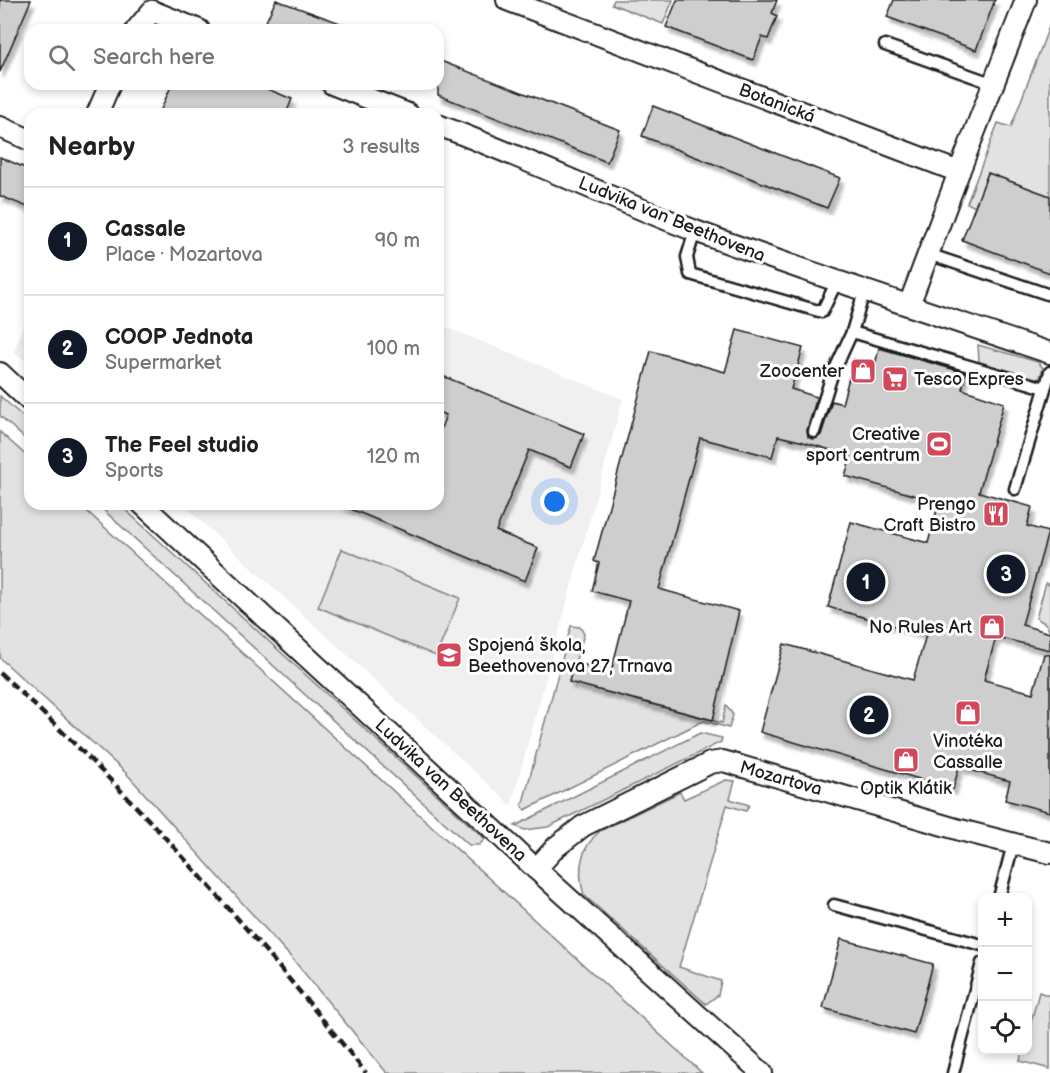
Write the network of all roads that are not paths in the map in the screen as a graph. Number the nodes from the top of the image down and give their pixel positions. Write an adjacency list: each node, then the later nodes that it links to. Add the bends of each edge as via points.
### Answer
1 (507, 0): 14 (street, Botanická)
2 (1026, 0): 6 (street)
3 (141, 24): 4 (street, via 152,11)
4 (184, 24)
5 (885, 45): 6 (lane)
6 (994, 84): 14 (street)
7 (107, 90): 9 (street)
8 (343, 90): 10 (street)
9 (100, 108)
10 (376, 108)
11 (0, 127): 13 (street)
12 (444, 127): 15 (street, Ludvika van Beethovena)
13 (24, 137)
14 (958, 172): 16 (street)
15 (695, 231): 17 (street, Ludvika van Beethovena); 17 (lane, via 687,257 690,274 822,312)
16 (928, 254): 19 (lane); 20 (street)
17 (836, 283): 18 (street, Ludvika van Beethovena)
18 (864, 292): 20 (street, Ludvika van Beethovena); 21 (lane)
19 (1050, 296)
20 (909, 305): 22 (street, Ludvika van Beethovena)
21 (852, 332): 25 (lane); 27 (lane, via 831,378)
22 (1050, 352)
23 (1050, 372): 25 (lane)
24 (0, 373): 26 (street)
25 (1045, 388): 28 (lane)
26 (24, 395)
27 (814, 432)
28 (1015, 489)
29 (148, 510): 32 (street, Ludvika van Beethovena)
30 (1013, 844): 31 (street, Mozartova); 32 (street, Mozartova, via 723,761 710,763 583,826); 33 (lane)
31 (1050, 853)
32 (536, 869): 37 (street, Ludvika van Beethovena)
33 (1000, 893)
34 (834, 905): 35 (lane)
35 (978, 944)
36 (978, 978): 38 (lane)
37 (762, 1073)
38 (953, 1073)

